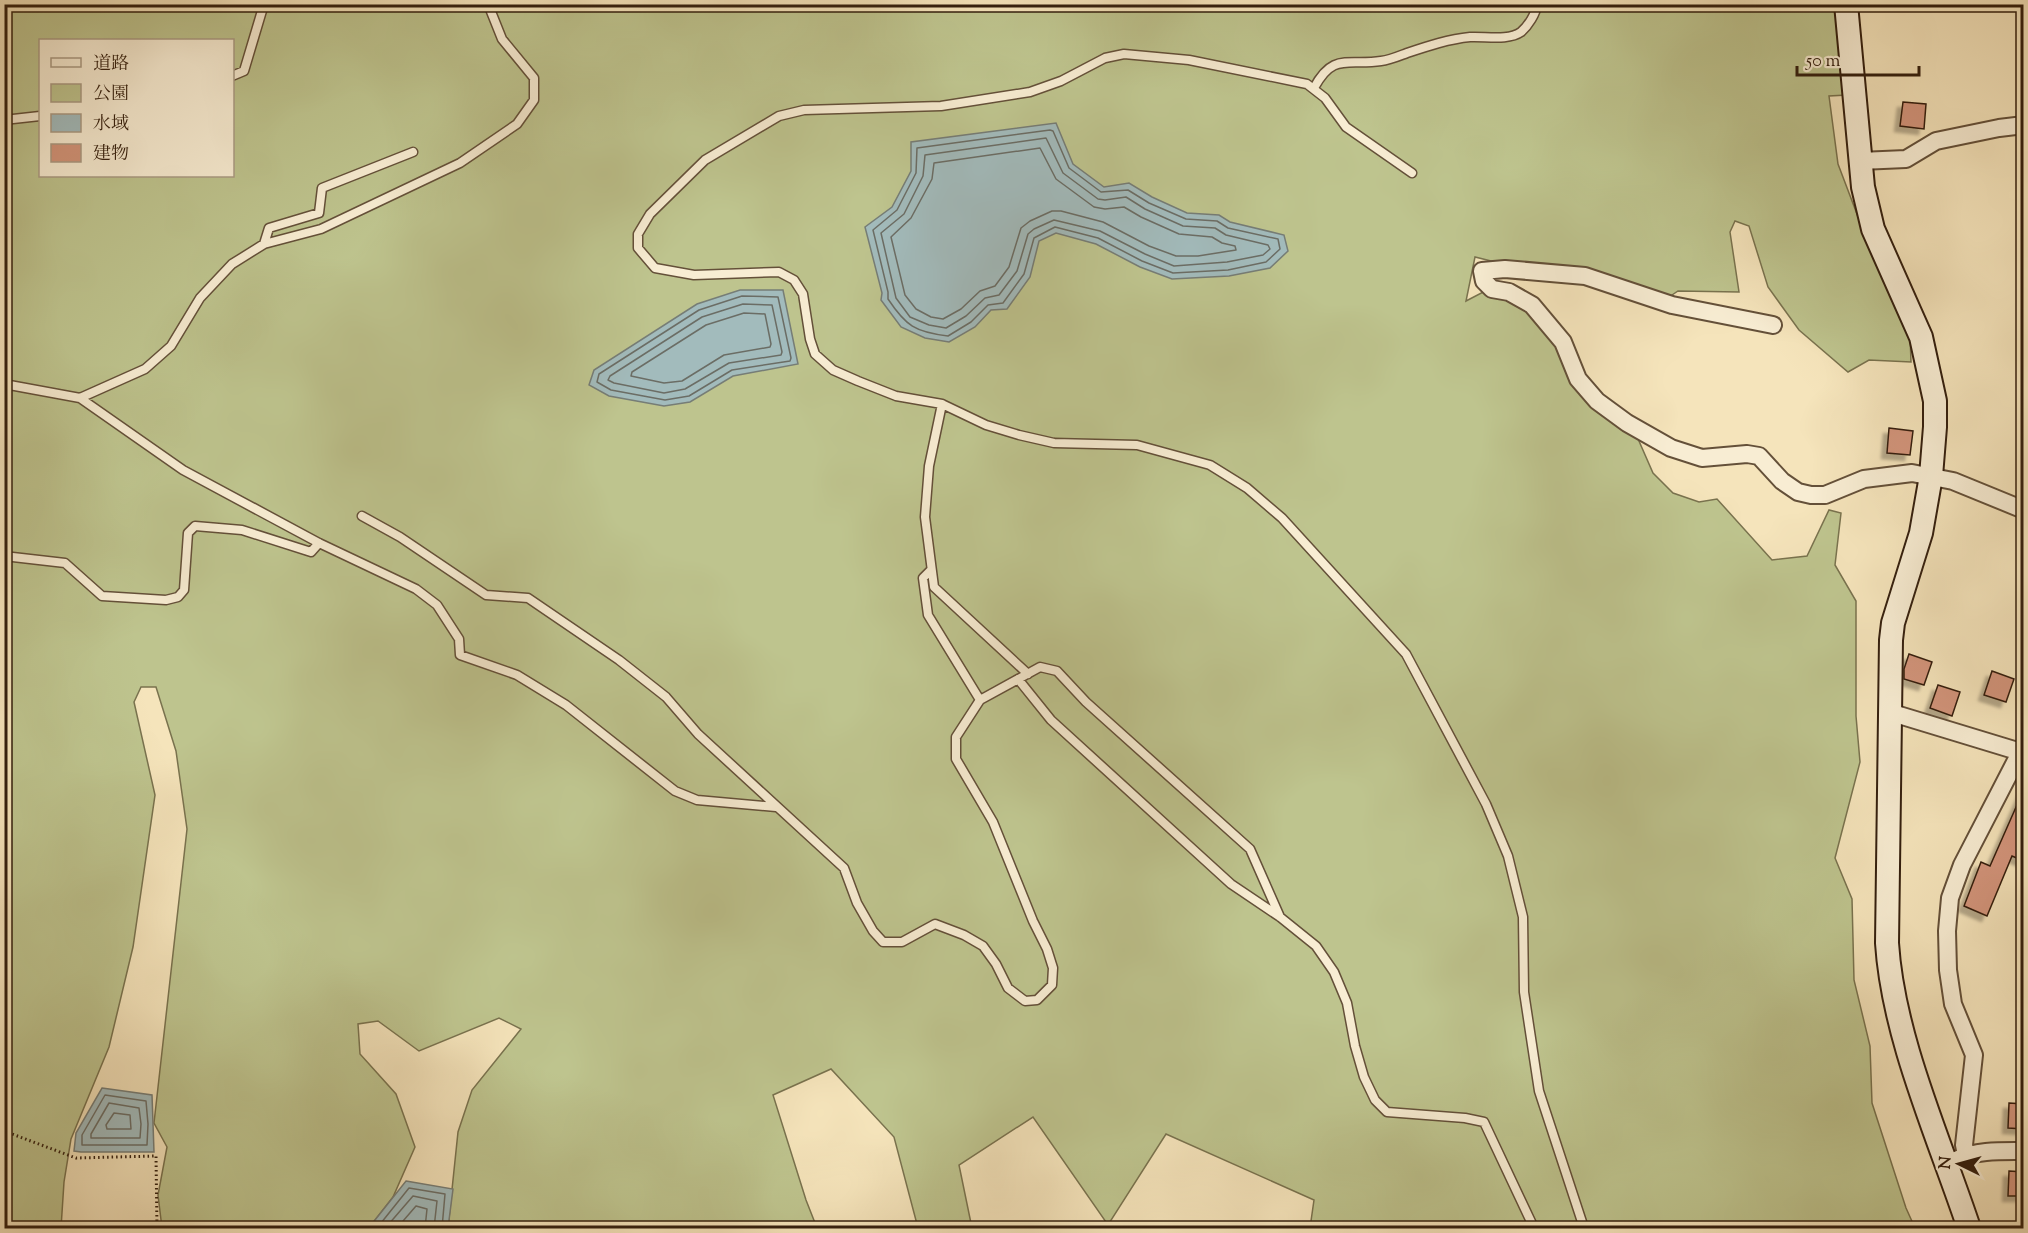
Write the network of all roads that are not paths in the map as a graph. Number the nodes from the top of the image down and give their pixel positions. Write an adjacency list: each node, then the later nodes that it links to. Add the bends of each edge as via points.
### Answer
1 (264, 4): 5 (lane, via 243,71)
2 (488, 4): 13 (lane, via 502,39 534,78 534,100 517,124 459,163 353,214 321,229)
3 (1537, 4): 6 (lane, via 1519,33 1440,42 1381,62 1333,65)
4 (1846, 4): 11 (street)
5 (234, 75)
6 (1314, 88): 12 (lane, via 1346,127); 17 (lane, via 1189,60 1124,54 1105,58 1030,92 941,106 804,110 779,116 705,160 650,214 638,234 638,248 655,268 693,275 779,272 794,280 803,294 815,354 833,370 896,396)
7 (39, 116): 8 (lane)
8 (4, 120)
9 (2024, 125): 11 (street, via 1936,141 1906,159)
10 (413, 152): 13 (lane, via 322,188 319,213 269,228)
11 (1860, 161): 18 (street, via 1873,229 1921,337 1935,401)
12 (1412, 172)
13 (264, 244): 16 (lane, via 232,264 200,298 171,346 145,369)
14 (1773, 325): 18 (street, via 1672,305 1585,276 1505,269 1482,271 1484,281 1492,289 1509,292 1532,305 1563,342 1578,379 1597,401 1671,448 1702,458 1759,456 1782,481 1811,495 1825,495 1864,479 1912,473)
15 (4, 384): 16 (lane)
16 (80, 398): 21 (lane, via 183,470)
17 (942, 404): 23 (lane, via 929,466 925,517); 34 (lane, via 987,425 1054,443 1137,445 1210,465 1247,488 1281,518 1406,654 1486,804 1508,856 1523,917 1524,992 1539,1091)
18 (1930, 476): 19 (street, via 1953,481); 27 (street, via 1921,533 1893,623)
19 (2024, 510)
20 (362, 516): 29 (lane, via 486,595 528,598 619,660 666,697 698,734)
21 (320, 543): 22 (lane, via 311,552 242,530 195,526 188,533 184,590 178,597 166,600 102,596 65,563); 29 (lane, via 416,589 437,605 459,639 460,655 517,675 566,705 675,791 698,800)
22 (4, 556)
23 (932, 570): 24 (lane, via 934,587); 26 (lane, via 923,578 928,615)
24 (1028, 674): 25 (lane); 30 (lane, via 1040,667 1057,671 1086,702 1250,849)
25 (1018, 679): 26 (lane); 30 (lane, via 1051,720 1231,884)
26 (980, 700): 29 (lane, via 956,737 956,759 993,822 1047,949 1053,969 1052,985 1037,1000 1024,1001 1008,988 983,946 935,924 902,942 883,942 857,903 844,868)
27 (1889, 715): 28 (street); 32 (street, via 1889,974 1923,1096)
28 (2022, 750): 32 (street, via 1962,865 1950,898 1948,961 1953,1004 1974,1055 1964,1144)
29 (776, 807)
30 (1280, 917): 33 (lane, via 1316,946 1334,972 1347,1003 1364,1077 1375,1100 1387,1112 1484,1122)
31 (2024, 1151): 32 (street, via 1983,1152)
32 (1956, 1160): 35 (street)
33 (1534, 1228)
34 (1584, 1228)
35 (1969, 1228)

